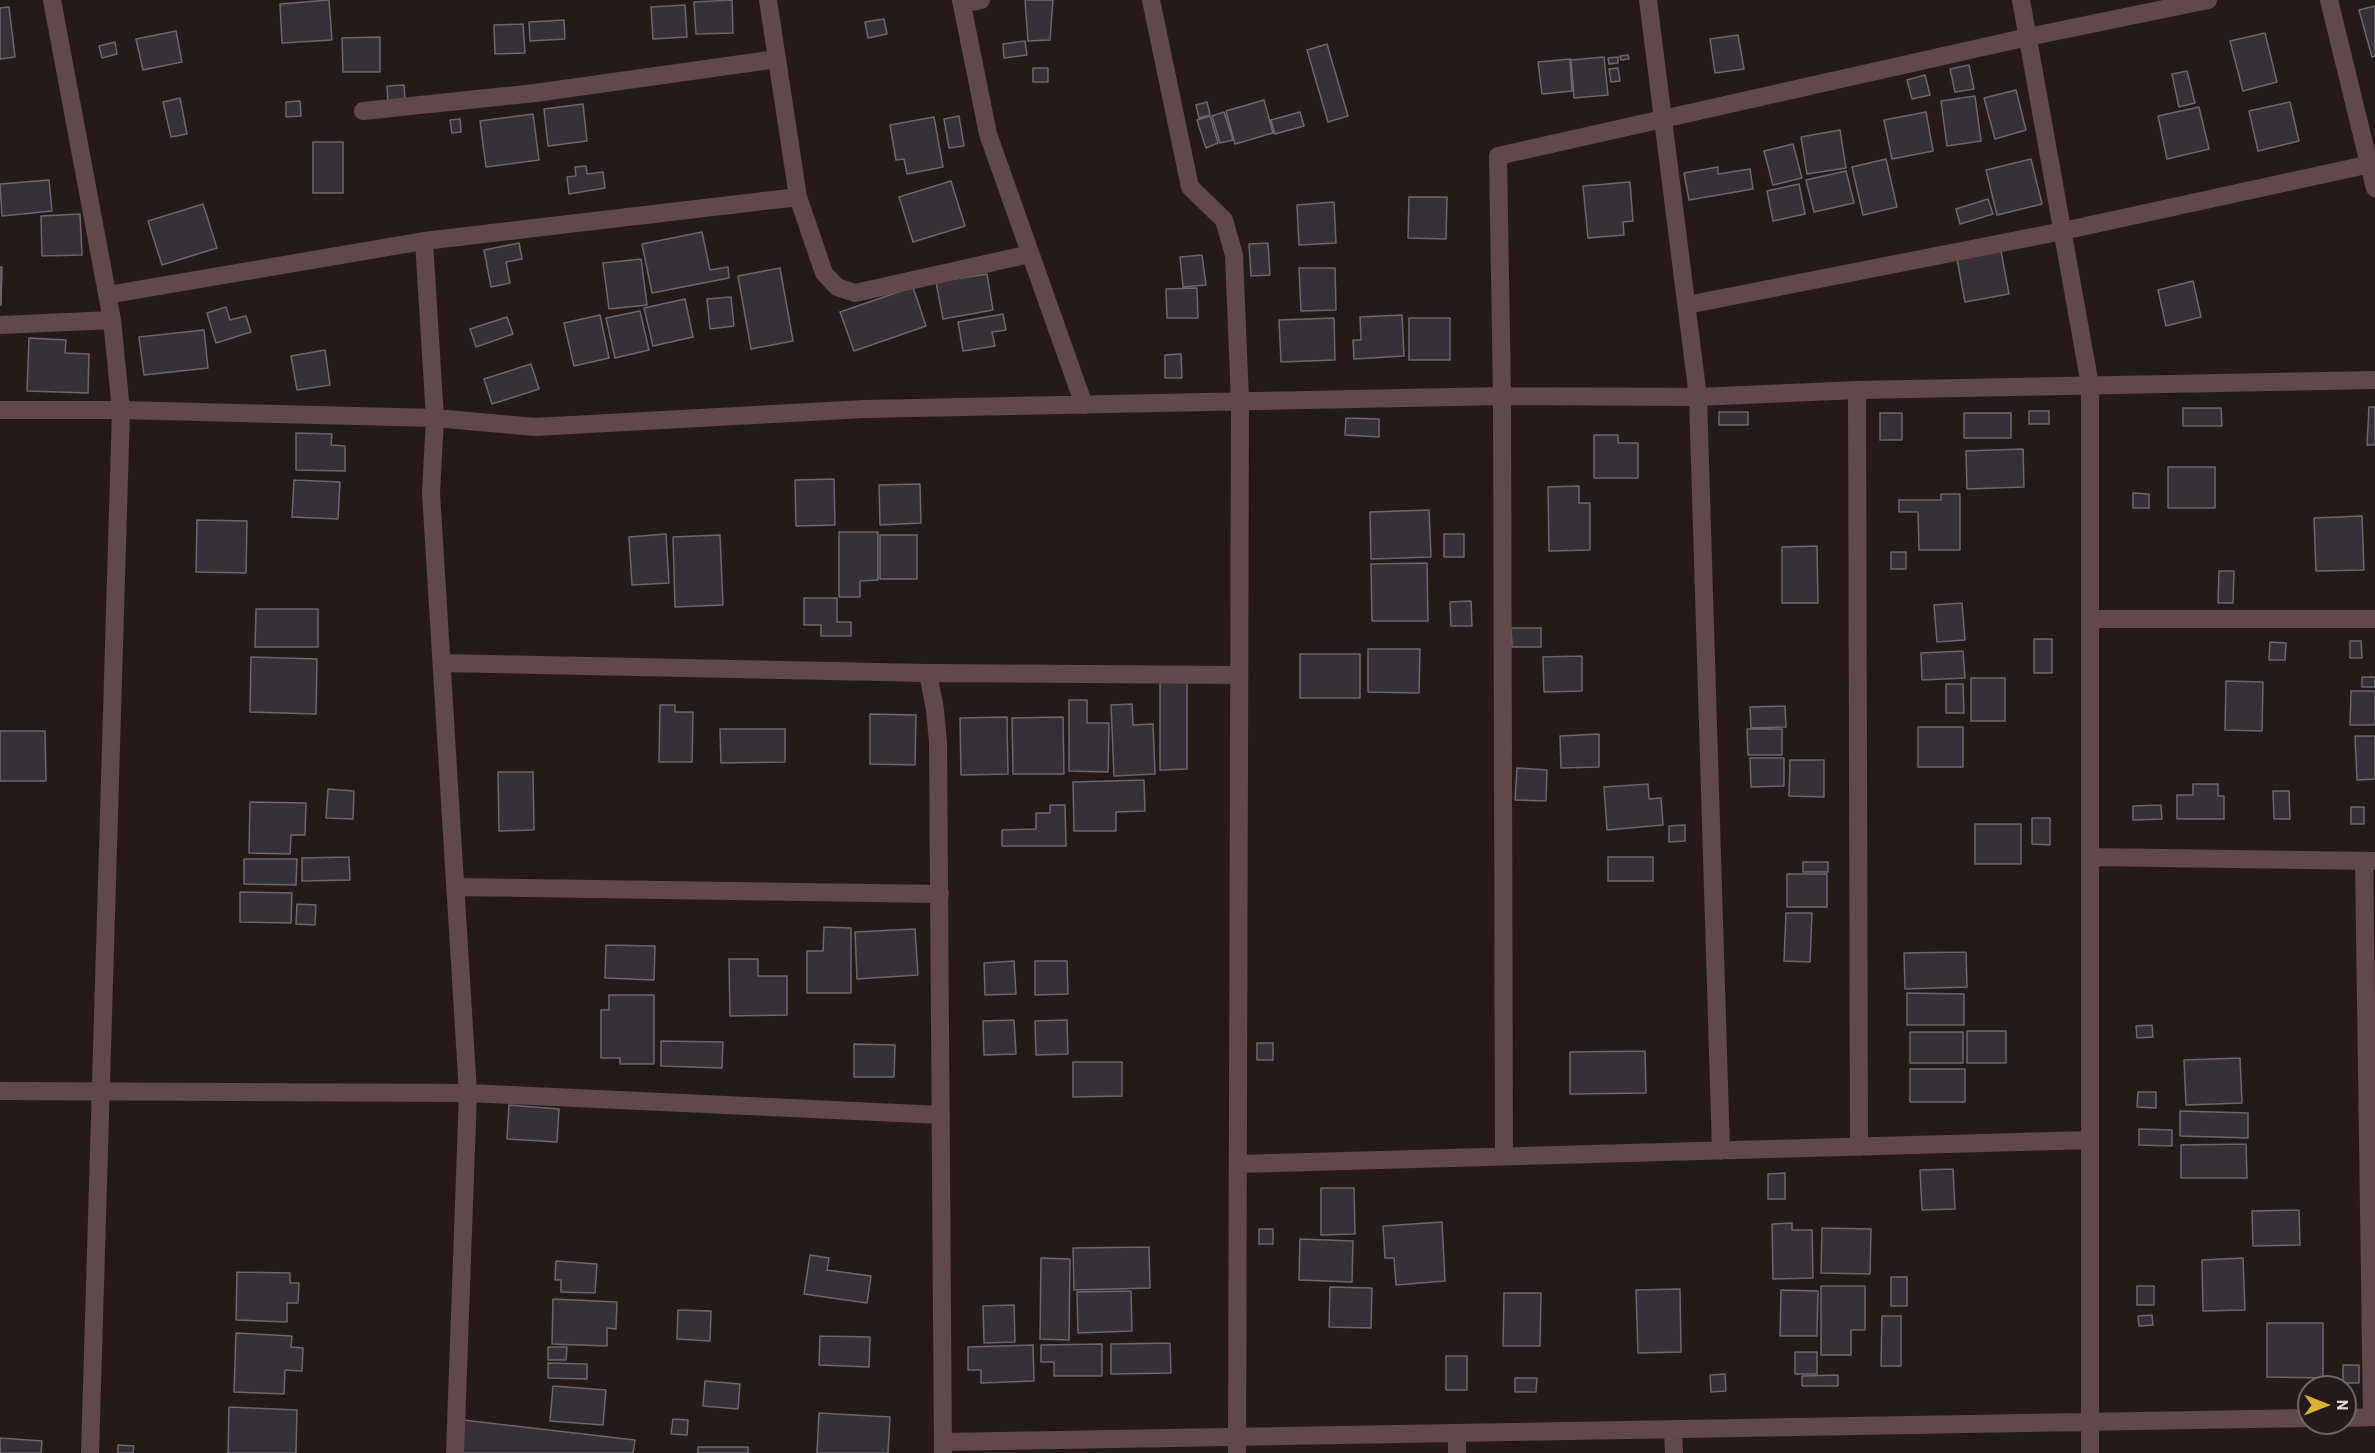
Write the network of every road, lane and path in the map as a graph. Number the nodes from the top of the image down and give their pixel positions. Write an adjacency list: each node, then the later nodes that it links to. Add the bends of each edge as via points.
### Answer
1 (52, 0): 20 (street)
2 (768, 0): 11 (street)
3 (981, 0): 9 (street)
4 (1151, 0): 29 (street, via 1190,187 1224,220 1234,255)
5 (1648, 0): 13 (street)
6 (2021, 0): 10 (street)
7 (2208, 0): 10 (street)
8 (2329, 0): 14 (street)
9 (961, 2): 19 (street, via 988,134)
10 (2028, 37): 13 (street); 17 (street)
11 (777, 58): 12 (street, via 535,93); 16 (street)
12 (363, 111)
13 (1664, 120): 21 (street); 27 (street, via 1498,156)
14 (2372, 164): 15 (street); 17 (street)
15 (2375, 188)
16 (798, 197): 18 (street); 19 (street, via 824,273 837,286 855,293)
17 (2063, 231): 21 (street); 25 (street)
18 (424, 241): 20 (street); 33 (street)
19 (1030, 254): 30 (street)
20 (107, 295): 22 (street)
21 (1687, 305): 28 (street)
22 (112, 320): 23 (street); 32 (street)
23 (0, 325)
24 (2375, 380): 25 (street)
25 (2090, 385): 26 (street); 34 (street)
26 (1857, 390): 28 (street); 48 (street)
27 (1502, 396): 28 (street); 29 (street); 50 (street)
28 (1698, 397): 49 (street)
29 (1240, 401): 30 (street); 38 (street)
30 (1084, 405): 33 (street, via 864,409 535,427)
31 (0, 410): 32 (street)
32 (121, 410): 33 (street); 44 (street)
33 (435, 418): 36 (street, via 431,493)
34 (2090, 619): 35 (street); 39 (street)
35 (2375, 619)
36 (442, 663): 37 (street); 41 (street)
37 (928, 674): 38 (street); 42 (street, via 938,742)
38 (1239, 675): 51 (street)
39 (2090, 857): 40 (street); 47 (street)
40 (2370, 861): 52 (street)
41 (456, 887): 42 (street); 45 (street)
42 (940, 894): 46 (street)
43 (0, 1091): 44 (street)
44 (100, 1091): 45 (street); 60 (street)
45 (468, 1093): 46 (street); 61 (street)
46 (941, 1115): 59 (street)
47 (2090, 1140): 48 (street); 55 (street)
48 (1859, 1146): 49 (street)
49 (1721, 1151): 50 (street)
50 (1504, 1156): 51 (street)
51 (1238, 1164): 58 (street)
52 (2374, 1417): 54 (street)
53 (2297, 1418): 55 (street)
54 (2357, 1418)
55 (2090, 1422): 56 (street); 64 (street)
56 (1673, 1429): 57 (street); 63 (street)
57 (1457, 1433): 58 (street); 62 (street)
58 (1237, 1445): 59 (street)
59 (943, 1448)
60 (90, 1453)
61 (455, 1453)
62 (1458, 1453)
63 (1674, 1453)
64 (2090, 1453)

